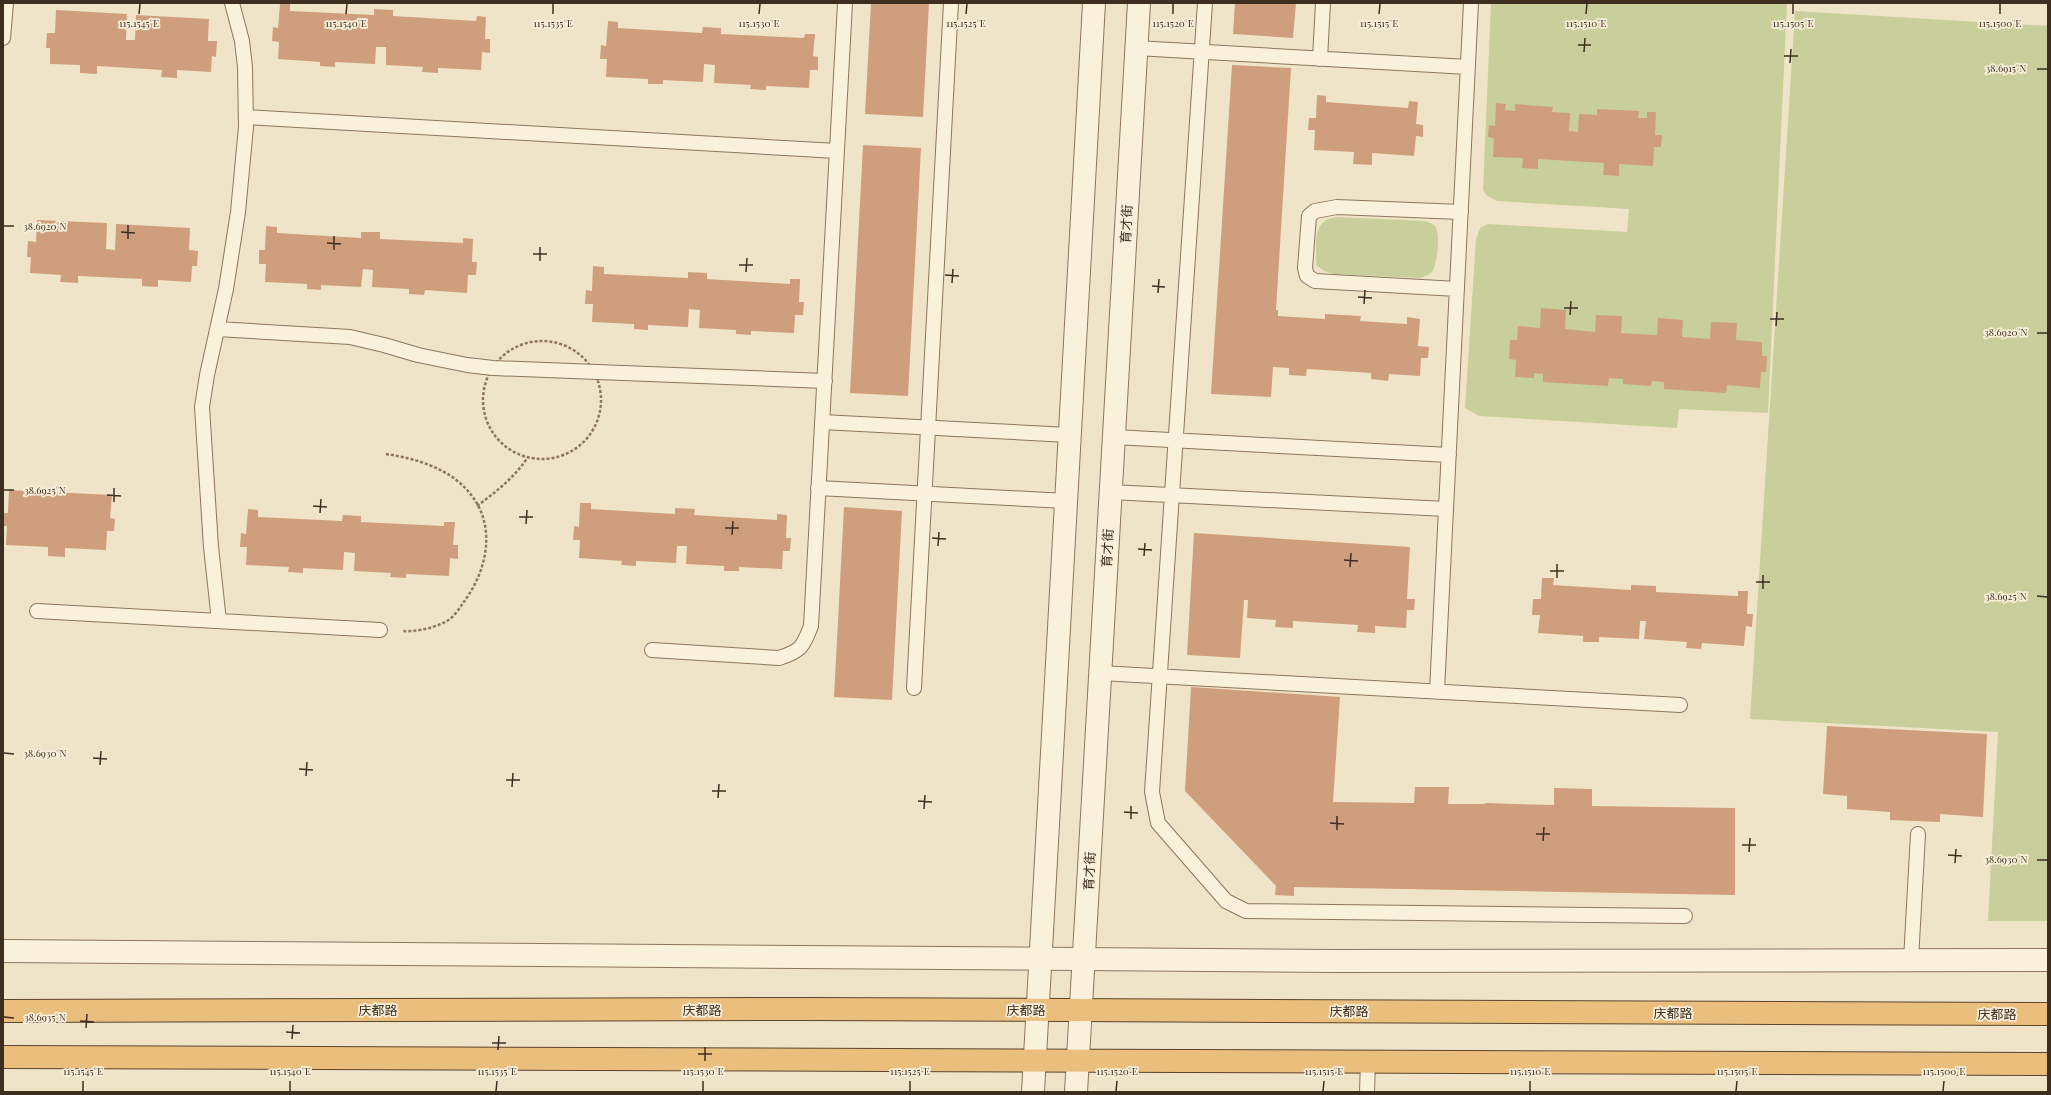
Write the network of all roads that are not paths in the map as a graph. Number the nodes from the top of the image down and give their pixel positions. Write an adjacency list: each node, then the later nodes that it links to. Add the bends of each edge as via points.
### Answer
1 (6, 3): 10 (lane)
2 (232, 3): 15 (lane, via 242,41)
3 (845, 3): 16 (lane)
4 (951, 3): 22 (lane)
5 (1094, 3): 23 (street)
6 (1139, 3): 11 (street, 育才街)
7 (1205, 3): 12 (lane)
8 (1323, 3): 13 (lane)
9 (1471, 3): 14 (lane)
10 (3, 38)
11 (1136, 48): 12 (lane); 24 (street, 育才街)
12 (1201, 52): 13 (lane); 25 (lane)
13 (1320, 59): 14 (lane)
14 (1468, 68): 17 (lane)
15 (246, 117): 16 (lane); 19 (lane, via 238,212)
16 (837, 151): 20 (lane)
17 (1461, 212): 18 (lane); 18 (lane, via 1337,207 1315,211 1309,216 1304,268 1315,282)
18 (1457, 290): 26 (lane)
19 (217, 329): 20 (lane, via 350,338 384,344 418,355 493,368); 34 (lane, via 202,407 211,547)
20 (824, 381): 21 (lane)
21 (822, 422): 22 (lane); 27 (lane)
22 (928, 427): 23 (lane); 29 (lane)
23 (1069, 435): 31 (street)
24 (1114, 437): 25 (lane); 28 (street, 育才街)
25 (1175, 440): 26 (lane); 30 (lane)
26 (1448, 455): 32 (lane)
27 (818, 488): 29 (lane); 36 (lane, via 811,626 804,644 796,652 779,658)
28 (1110, 492): 30 (lane); 37 (street, 育才街)
29 (925, 494): 31 (lane); 39 (lane)
30 (1172, 495): 32 (lane); 38 (lane)
31 (1066, 501): 45 (street)
32 (1446, 509): 40 (lane)
33 (37, 611): 34 (lane)
34 (219, 621): 35 (lane)
35 (380, 630)
36 (652, 650)
37 (1100, 673): 38 (lane); 46 (street, 育才街)
38 (1160, 676): 40 (lane); 43 (lane, via 1152,792 1158,823 1226,901 1246,911)
39 (914, 688)
40 (1437, 691): 41 (lane)
41 (1680, 705)
42 (1918, 834): 47 (lane)
43 (1685, 916)
44 (3, 952): 45 (street)
45 (1040, 960): 46 (street); 49 (street)
46 (1084, 960): 47 (street); 50 (street, 育才街)
47 (1911, 960): 48 (street)
48 (2048, 960)
49 (1037, 1010): 50 (highway, 庆都路); 51 (highway, 庆都路); 54 (street)
50 (1080, 1010): 52 (highway, 庆都路); 55 (street, 育才街)
51 (3, 1011)
52 (2048, 1014)
53 (3, 1057): 54 (highway)
54 (1034, 1060): 55 (highway); 58 (street)
55 (1077, 1060): 56 (highway); 59 (street, 育才街)
56 (1368, 1061): 57 (highway); 60 (lane)
57 (2048, 1064)
58 (1033, 1092)
59 (1076, 1092)
60 (1368, 1092)

